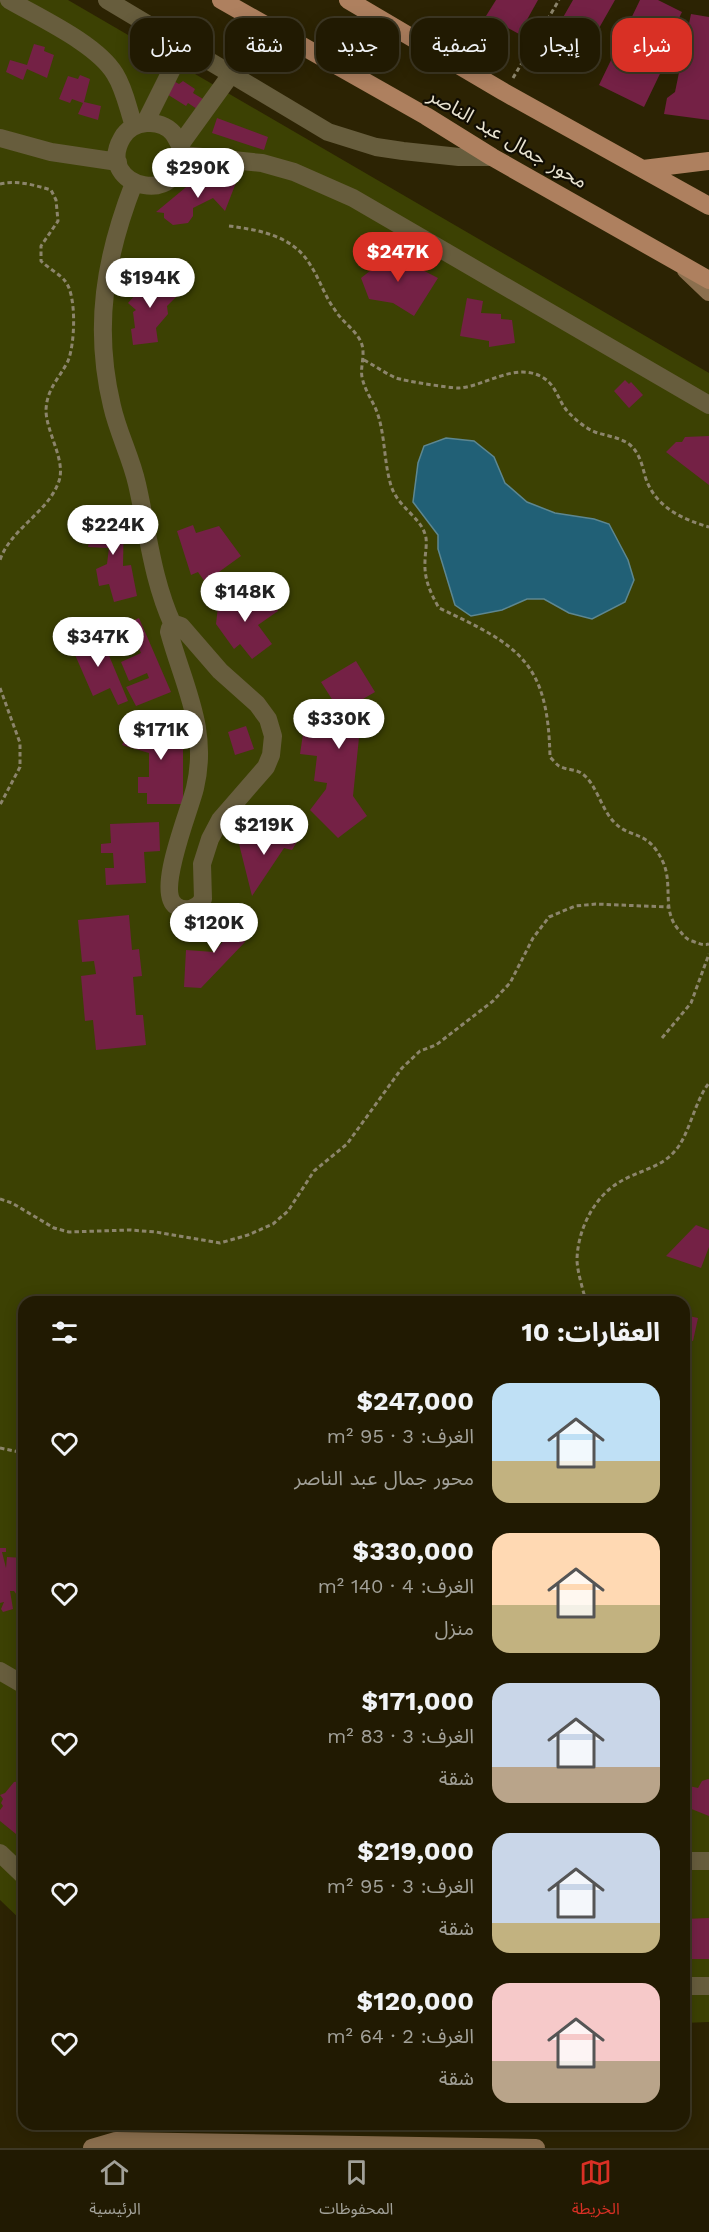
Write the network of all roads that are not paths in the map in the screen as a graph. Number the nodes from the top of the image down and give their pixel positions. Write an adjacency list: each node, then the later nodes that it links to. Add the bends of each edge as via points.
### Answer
1 (9, 0): 9 (street, via 104,60)
2 (107, 0): 5 (street)
3 (221, 0): 12 (main road, محور جمال عبد الناصر)
4 (348, 0): 15 (main road, محور جمال عبد الناصر)
5 (138, 18)
6 (213, 62): 8 (street)
7 (169, 72): 9 (street)
8 (232, 73): 11 (street); 12 (street, via 308,122 347,139 427,155)
9 (140, 124): 11 (street, via 160,124 173,132); 14 (street, via 123,135 117,148)
10 (2, 141): 14 (street)
11 (181, 150): 16 (street, via 179,168 171,179 160,186); 21 (street, via 294,172 353,198)
12 (492, 157): 18 (main road, محور جمال عبد الناصر)
13 (709, 161): 15 (main road)
14 (118, 162): 16 (street)
15 (643, 169): 17 (main road, محور جمال عبد الناصر)
16 (134, 183): 22 (street, via 114,236 106,275 106,371 117,426 137,484 153,570)
17 (709, 206)
18 (676, 261): 19 (main road, محور جمال عبد الناصر); 20 (street)
19 (709, 280)
20 (709, 292)
21 (709, 405)
22 (173, 625): 22 (street, via 170,632 196,715 201,755 169,884 174,904 188,909 197,907 203,899 202,864 210,839 220,820 266,767 273,736 268,719 257,704 220,671 181,626)
23 (0, 1671): 24 (street)
24 (18, 1682)
25 (0, 1853): 28 (street)
26 (690, 1861): 27 (street)
27 (709, 1861)
28 (18, 1870)
29 (690, 1986): 30 (street)
30 (709, 1986)
31 (92, 2148): 32 (street, via 116,2141 140,2141)
32 (536, 2148)

